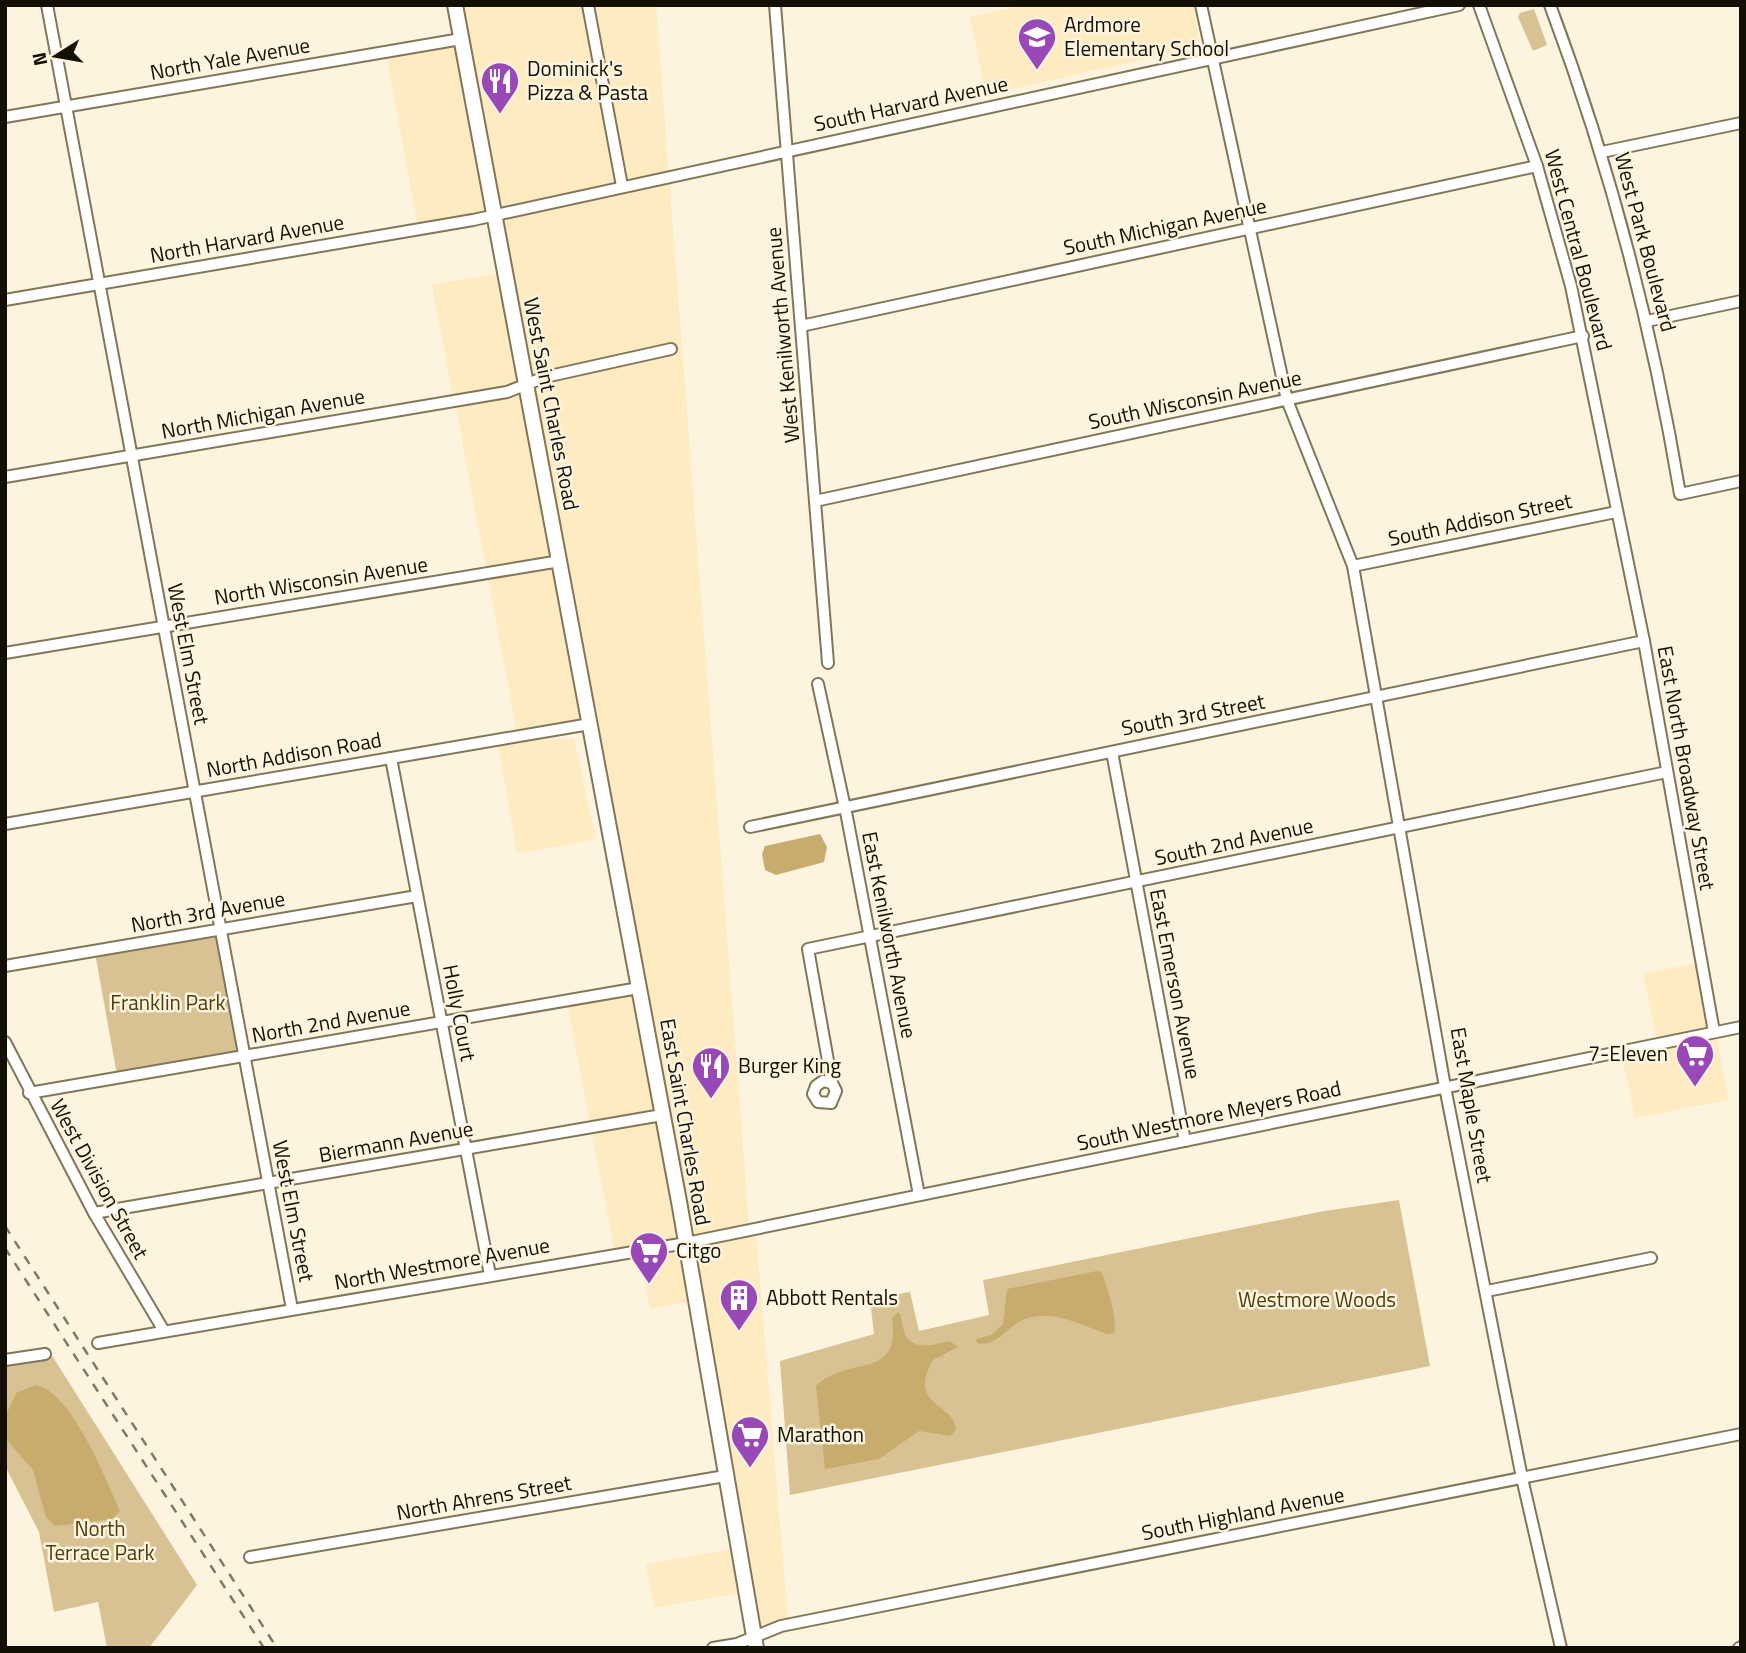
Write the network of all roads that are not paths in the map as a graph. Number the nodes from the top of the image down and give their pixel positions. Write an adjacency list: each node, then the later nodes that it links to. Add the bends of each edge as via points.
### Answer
1 (47, 5): 11 (street, West Elm Street)
2 (454, 5): 9 (main road, West Saint Charles Road)
3 (588, 5): 17 (street)
4 (775, 5): 14 (street, West Kenilworth Avenue)
5 (1201, 5): 10 (street, East Maple Street)
6 (1459, 5): 10 (street, South Harvard Avenue)
7 (1479, 5): 16 (street, West Central Boulevard)
8 (1550, 5): 15 (street, West Park Boulevard)
9 (461, 39): 11 (street, North Yale Avenue); 18 (main road, West Saint Charles Road)
10 (1213, 58): 14 (street, South Harvard Avenue); 19 (street, East Maple Street)
11 (66, 106): 12 (street, North Yale Avenue); 20 (street, West Elm Street)
12 (5, 117)
13 (1741, 123): 15 (street)
14 (787, 150): 17 (street, South Harvard Avenue); 24 (street, West Kenilworth Avenue)
15 (1602, 152): 23 (street, West Park Boulevard)
16 (1537, 166): 19 (street, South Michigan Avenue); 25 (street, West Central Boulevard)
17 (622, 186): 18 (street, South Harvard Avenue)
18 (494, 214): 20 (street, North Harvard Avenue); 27 (main road, West Saint Charles Road)
19 (1250, 228): 24 (street, South Michigan Avenue); 28 (street, East Maple Street)
20 (99, 284): 21 (street, North Harvard Avenue); 29 (street, West Elm Street)
21 (5, 300)
22 (1741, 301): 23 (street)
23 (1647, 321): 31 (street, West Park Boulevard, via 1680,494)
24 (801, 326): 32 (street, West Kenilworth Avenue)
25 (1583, 336): 28 (street, South Wisconsin Avenue); 33 (street, West Central Boulevard)
26 (671, 349): 27 (street)
27 (526, 384): 29 (street, North Michigan Avenue, via 507,392); 34 (main road, West Saint Charles Road)
28 (1287, 400): 32 (street, South Wisconsin Avenue); 35 (street, East Maple Street)
29 (130, 456): 30 (street, North Michigan Avenue); 36 (street, West Elm Street)
30 (5, 477)
31 (1741, 481)
32 (815, 501): 39 (street, West Kenilworth Avenue)
33 (1616, 512): 35 (street, South Addison Street); 37 (street, East North Broadway Street)
34 (560, 561): 36 (street, North Wisconsin Avenue); 42 (main road, West Saint Charles Road)
35 (1353, 566): 41 (street, East Maple Street)
36 (163, 627): 38 (street, North Wisconsin Avenue); 46 (street, West Elm Street)
37 (1644, 641): 41 (street, South 3rd Street); 45 (street, East North Broadway Street)
38 (5, 653)
39 (828, 663)
40 (818, 684): 47 (street, East Kenilworth Avenue)
41 (1377, 698): 43 (street, South 3rd Street); 51 (street, East Maple Street)
42 (590, 723): 44 (street, North Addison Road); 48 (main road, West Saint Charles Road)
43 (1112, 751): 47 (street, South 3rd Street); 52 (street, East Emerson Avenue)
44 (391, 758): 46 (street, North Addison Road); 53 (street, Holly Court)
45 (1667, 772): 51 (street, South 2nd Avenue); 60 (street, East North Broadway Street)
46 (195, 791): 49 (street, North Addison Road); 54 (street, West Elm Street)
47 (845, 807): 50 (street, South 3rd Street); 55 (street, East Kenilworth Avenue)
48 (606, 811): 57 (main road, East Saint Charles Road)
49 (5, 824)
50 (750, 827)
51 (1401, 827): 52 (street, South 2nd Avenue); 64 (street, East Maple Street)
52 (1136, 881): 55 (street, South 2nd Avenue); 67 (street, East Emerson Avenue)
53 (417, 896): 54 (street, North 3rd Avenue); 58 (street, Holly Court)
54 (221, 930): 56 (street, North 3rd Avenue); 62 (street, West Elm Street)
55 (870, 937): 63 (street, South 2nd Avenue, via 808,949); 70 (street, East Kenilworth Avenue)
56 (5, 966)
57 (639, 988): 58 (street, North 2nd Avenue); 66 (main road, East Saint Charles Road)
58 (442, 1022): 62 (street, North 2nd Avenue); 68 (street, Holly Court)
59 (1741, 1027): 60 (street, South Westmore Meyers Road)
60 (1714, 1032): 64 (street, South Westmore Meyers Road)
61 (5, 1042): 65 (street, West Division Street)
62 (245, 1056): 65 (street, North 2nd Avenue); 69 (street, West Elm Street)
63 (832, 1083)
64 (1446, 1087): 67 (street, South Westmore Meyers Road); 75 (street, East Maple Street)
65 (29, 1093): 71 (street, West Division Street)
66 (663, 1115): 68 (street, Biermann Avenue); 72 (main road, East Saint Charles Road)
67 (1185, 1141): 70 (street, South Westmore Meyers Road)
68 (466, 1149): 69 (street, Biermann Avenue); 74 (street, Holly Court)
69 (269, 1183): 71 (street, Biermann Avenue); 76 (street, West Elm Street)
70 (919, 1195): 72 (street, South Westmore Meyers Road)
71 (94, 1213): 77 (street, West Division Street)
72 (686, 1242): 74 (street, North Westmore Avenue); 82 (main road, East Saint Charles Road)
73 (1651, 1258): 75 (street)
74 (490, 1275): 76 (street, North Westmore Avenue)
75 (1487, 1291): 83 (street, East Maple Street)
76 (292, 1309): 77 (street, North Westmore Avenue)
77 (164, 1331): 78 (street, North Westmore Avenue)
78 (98, 1343)
79 (45, 1354): 80 (street)
80 (5, 1360)
81 (1741, 1434): 83 (street, South Highland Avenue)
82 (725, 1476): 84 (street, North Ahrens Street); 85 (main road, East Saint Charles Road)
83 (1522, 1478): 85 (street, South Highland Avenue, via 781,1626); 87 (street, East Maple Street)
84 (250, 1557)
85 (755, 1642): 86 (street, South Highland Avenue)
86 (713, 1648)
87 (1561, 1648)

